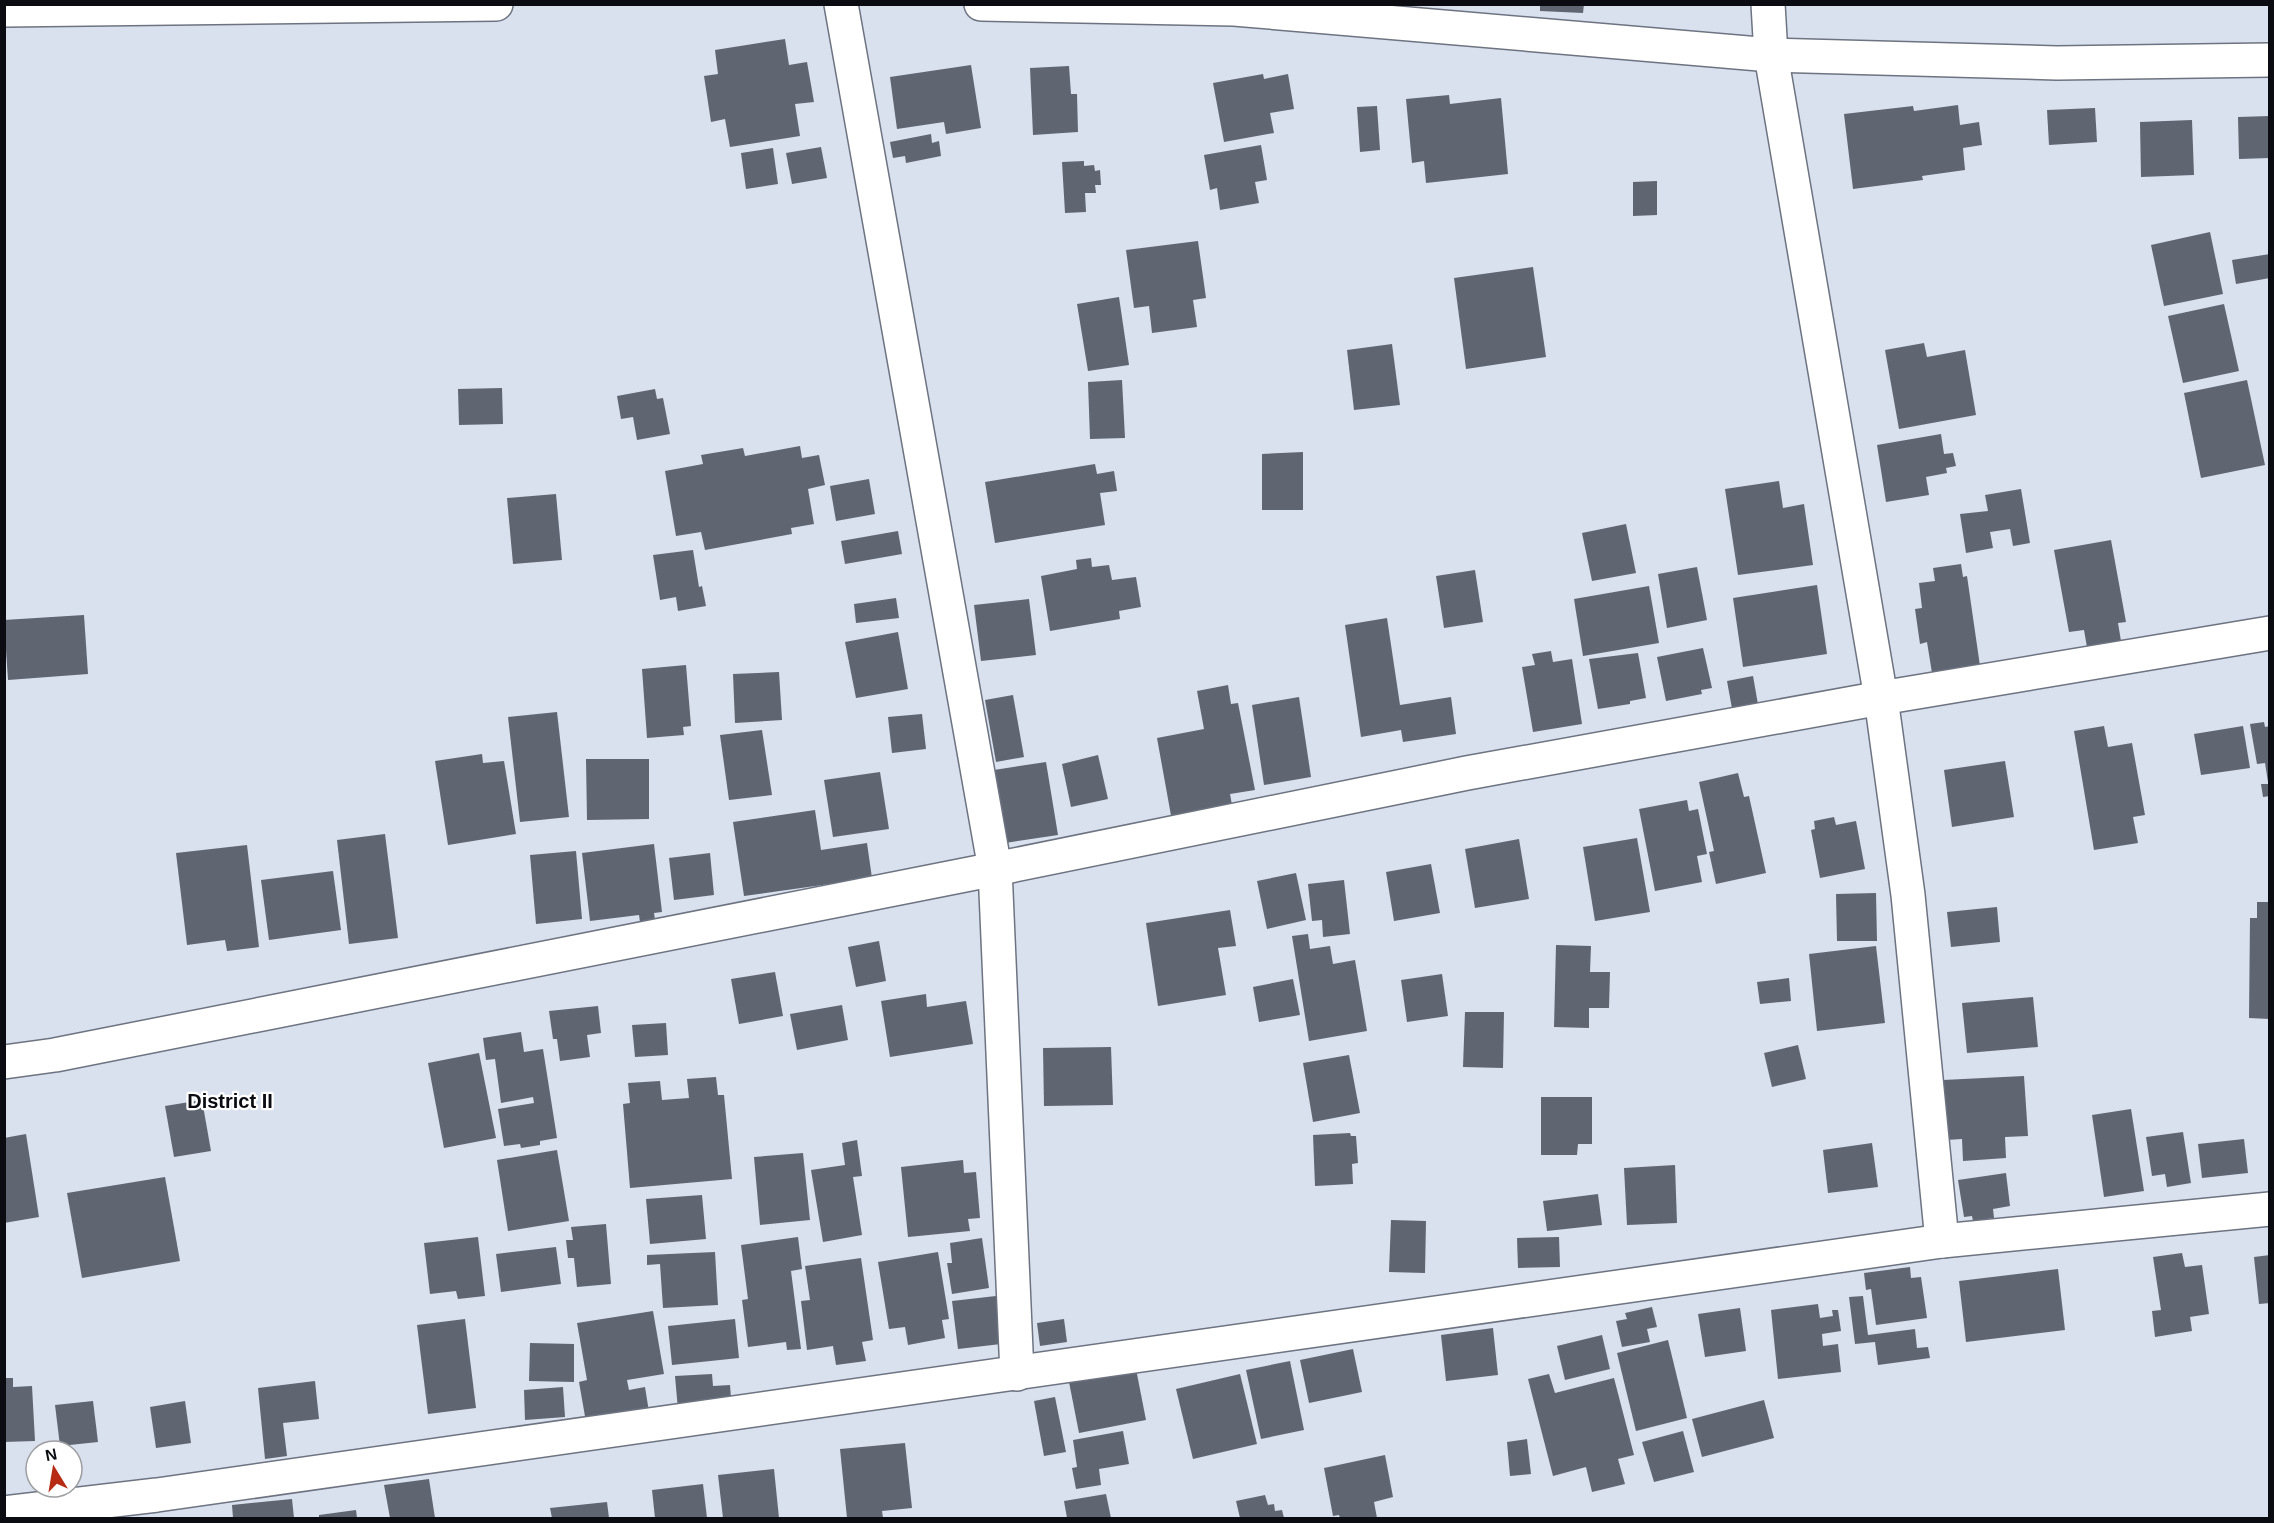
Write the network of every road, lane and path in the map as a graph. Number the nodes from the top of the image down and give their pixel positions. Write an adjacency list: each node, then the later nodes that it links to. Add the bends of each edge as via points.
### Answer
1 (496, 4): 5 (street)
2 (841, 4): 10 (street)
3 (981, 4): 6 (street, via 1234,9)
4 (1767, 4): 6 (street)
5 (4, 10)
6 (1772, 55): 7 (street, via 2057,63); 9 (street)
7 (2270, 60)
8 (2270, 633): 9 (street)
9 (1881, 698): 10 (street, via 1467,773); 13 (street, via 1908,895)
10 (995, 869): 11 (street); 14 (street)
11 (4, 1062)
12 (2270, 1209): 13 (street)
13 (1942, 1241): 14 (street)
14 (1017, 1374): 15 (street)
15 (155, 1507): 16 (street)
16 (4, 1512)

